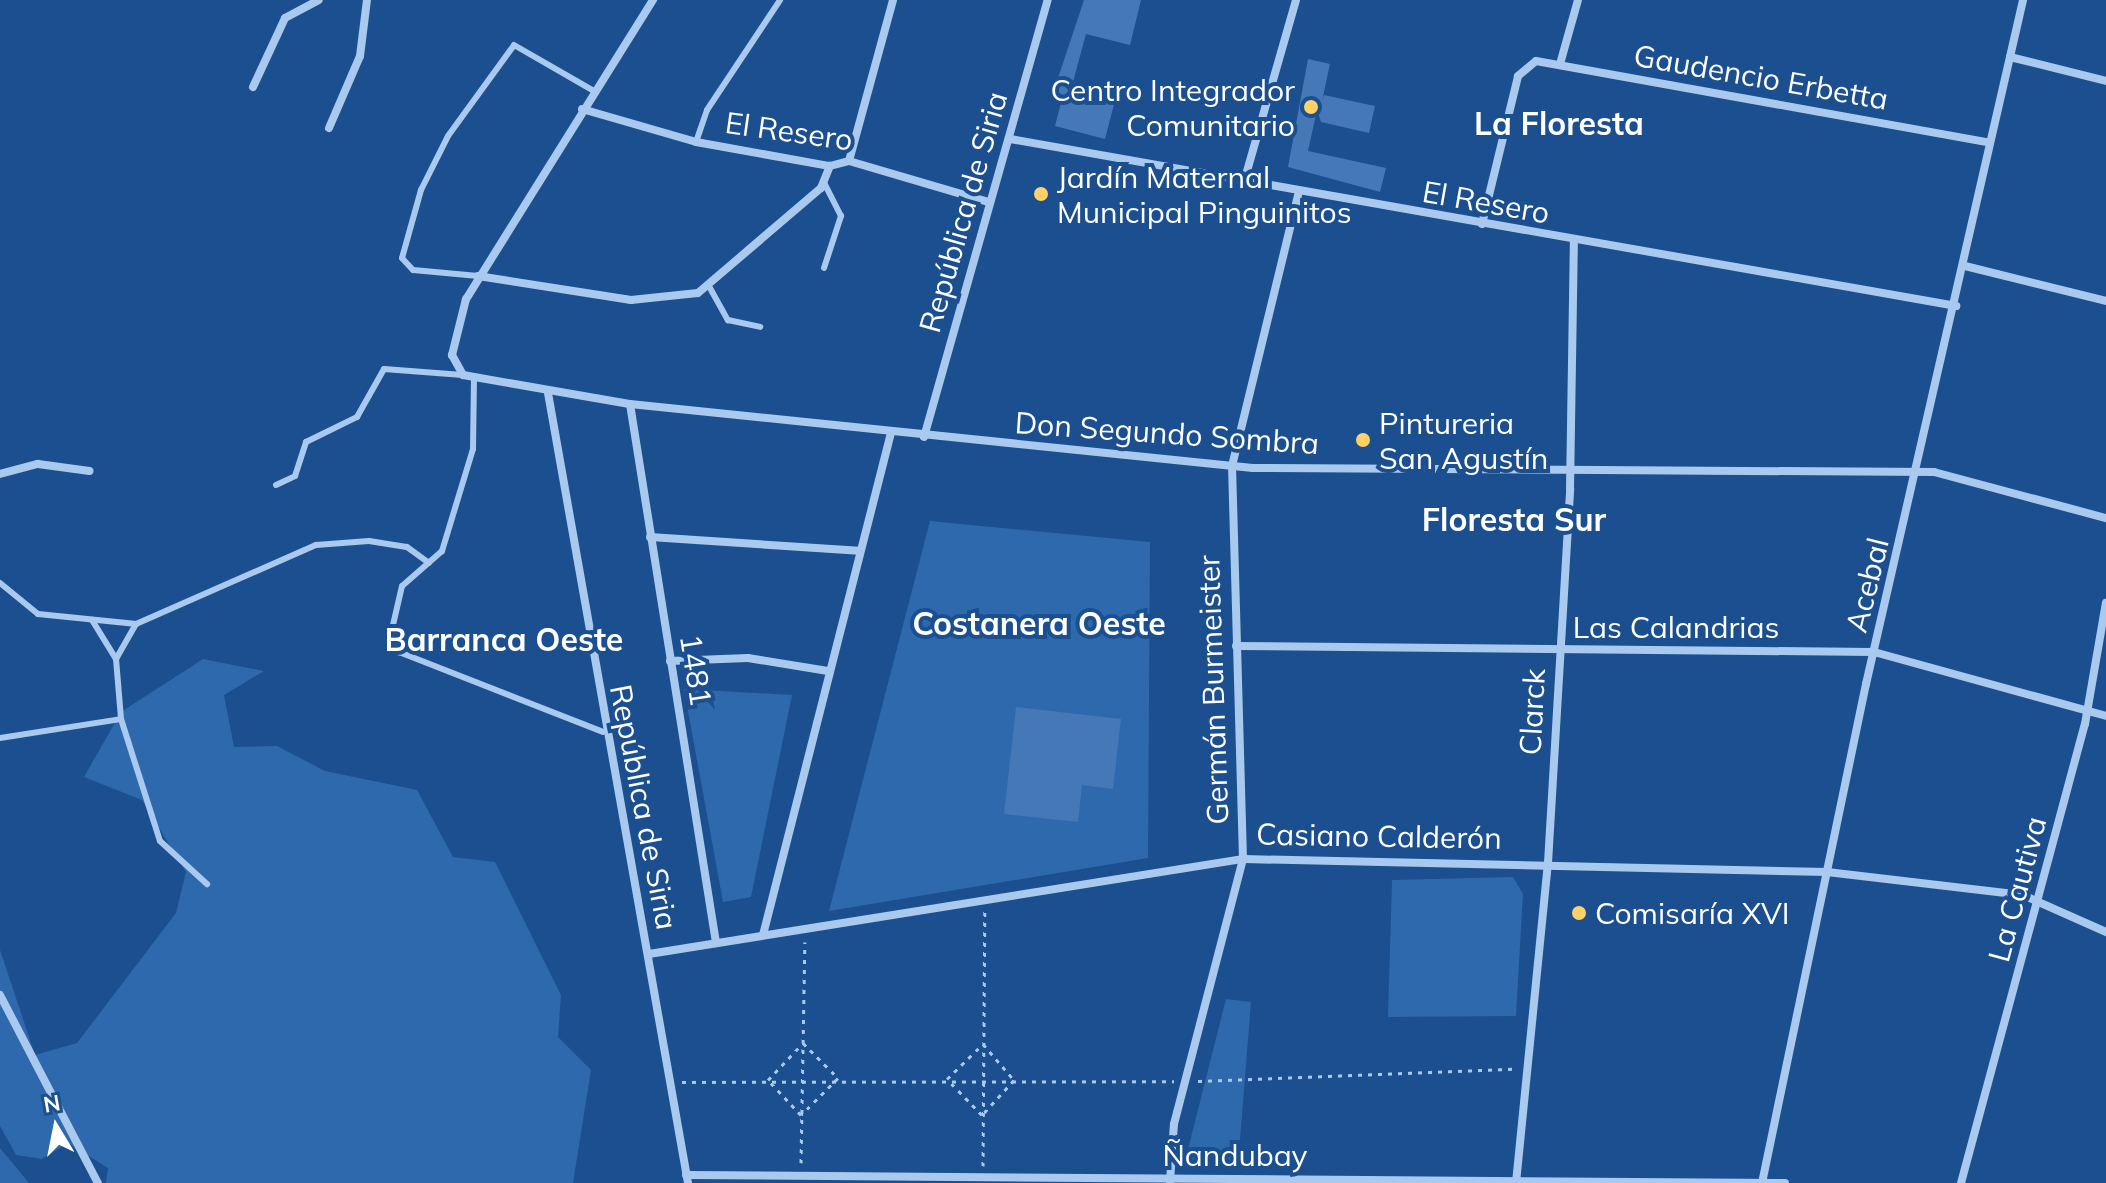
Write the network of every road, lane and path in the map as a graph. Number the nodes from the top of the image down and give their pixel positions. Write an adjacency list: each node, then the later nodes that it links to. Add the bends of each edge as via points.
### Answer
1 (319, 0): 13 (street, via 285,18)
2 (367, 0): 16 (street, via 360,56)
3 (653, 0): 14 (street)
4 (780, 0): 18 (lane, via 707,110)
5 (893, 0): 20 (street)
6 (1048, 0): 17 (street, República de Siria)
7 (1296, 0): 23 (street)
8 (1578, 0): 11 (street)
9 (2023, 0): 10 (street, Acebal)
10 (2010, 57): 12 (street); 19 (street, Acebal)
11 (1560, 64): 19 (street, Gaudencio Erbetta); 26 (street, Gaudencio Erbetta, via 1525,66)
12 (2106, 81)
13 (253, 87)
14 (594, 91): 15 (street); 30 (lane, via 514,45 448,136 421,190 402,258 413,270)
15 (582, 109): 18 (street, El Resero); 30 (street)
16 (329, 128)
17 (1010, 139): 23 (street, El Resero); 25 (street, República de Siria)
18 (696, 142): 21 (street, El Resero)
19 (1990, 143): 28 (street, Acebal)
20 (849, 161): 21 (street, El Resero); 25 (street, El Resero)
21 (830, 166): 22 (street)
22 (825, 184): 29 (lane, via 841,216); 31 (street)
23 (1243, 185): 24 (street, El Resero)
24 (1298, 195): 26 (street, El Resero); 41 (street, Germán Burmeister)
25 (988, 202): 40 (street, República de Siria)
26 (1482, 224): 27 (street, El Resero)
27 (1574, 242): 33 (street, El Resero); 44 (street, Clarck)
28 (1965, 266): 32 (street); 33 (street, Acebal)
29 (824, 268)
30 (478, 276): 31 (street, via 647,301); 35 (street, via 452,355)
31 (710, 288): 34 (lane, via 728,320)
32 (2106, 301)
33 (1956, 306): 43 (street, Acebal)
34 (760, 327)
35 (463, 375): 36 (street, Don Segundo Sombra); 46 (lane, via 384,369 357,417 306,442 295,476)
36 (474, 378): 37 (street, Don Segundo Sombra); 50 (lane, via 473,449 442,551)
37 (548, 393): 38 (street, Don Segundo Sombra); 64 (street, República de Siria)
38 (630, 404): 39 (street, Don Segundo Sombra); 48 (street, 1481)
39 (891, 433): 40 (street, Don Segundo Sombra); 49 (street)
40 (924, 437): 41 (street, Don Segundo Sombra)
41 (1232, 466): 44 (street, Don Segundo Sombra); 55 (street, Germán Burmeister)
42 (90, 471): 45 (street, via 38,464)
43 (1919, 472): 44 (street, Don Segundo Sombra); 47 (street, Don Segundo Sombra); 57 (street, Acebal)
44 (1570, 473): 56 (street, Clarck)
45 (0, 474)
46 (276, 485)
47 (2106, 518)
48 (650, 537): 49 (street); 59 (street, 1481)
49 (859, 551): 60 (street)
50 (429, 563): 54 (lane, via 407,547 369,541 316,545); 64 (lane, via 402,586 390,628 399,652)
51 (0, 583): 53 (lane, via 38,614)
52 (2106, 603): 61 (street, La Cautiva)
53 (92, 620): 54 (lane); 58 (lane)
54 (136, 624): 58 (lane)
55 (1236, 646): 56 (street, Las Calandrias); 66 (street, Germán Burmeister)
56 (1559, 650): 57 (street, Las Calandrias); 67 (street, Clarck)
57 (1874, 652): 61 (street, Las Calandrias); 68 (street, Acebal)
58 (116, 659): 63 (lane)
59 (670, 661): 60 (street, via 748,658); 75 (street, 1481)
60 (828, 671): 73 (street)
61 (2088, 709): 62 (street, Las Calandrias); 70 (street, La Cautiva)
62 (2106, 716)
63 (121, 719): 65 (lane); 69 (lane, via 160,841)
64 (603, 732): 76 (street, República de Siria)
65 (0, 738)
66 (1243, 859): 67 (street, Casiano Calderón); 73 (street, Casiano Calderón); 87 (street, Germán Burmeister)
67 (1548, 863): 68 (street, Casiano Calderón); 80 (street, Clarck)
68 (1827, 872): 70 (street, Casiano Calderón); 97 (street, Acebal)
69 (207, 884)
70 (2040, 900): 72 (street, Casiano Calderón); 99 (street, La Cautiva)
71 (970, 914): 79 (path, via 986,911)
72 (2106, 932)
73 (763, 935): 75 (street, Casiano Calderón)
74 (820, 940): 78 (path, via 805,942)
75 (716, 943): 76 (street, Casiano Calderón)
76 (649, 954): 88 (street, República de Siria)
77 (0, 995): 96 (street)
78 (803, 1043): 81 (path); 82 (path); 85 (path)
79 (983, 1044): 83 (path); 84 (path); 86 (path)
80 (1527, 1069): 87 (path); 92 (street, Clarck)
81 (838, 1078): 82 (path); 83 (path); 89 (path)
82 (802, 1079): 85 (path); 89 (path)
83 (947, 1079): 84 (path); 90 (path)
84 (981, 1079): 86 (path); 90 (path)
85 (768, 1080): 88 (path); 89 (path)
86 (1014, 1080): 87 (path); 90 (path)
87 (1187, 1081): 94 (street, Germán Burmeister, via 1174,1124)
88 (670, 1082): 91 (street, República de Siria)
89 (801, 1115): 93 (path)
90 (982, 1115): 95 (path)
91 (687, 1179): 93 (street, Ñandubay)
92 (1517, 1179): 94 (street, Ñandubay); 97 (street, Ñandubay)
93 (801, 1180): 95 (street, Ñandubay)
94 (1170, 1181): 95 (street, Ñandubay)
95 (983, 1182)
96 (98, 1183)
97 (1762, 1183): 98 (street, Ñandubay)
98 (1785, 1183)
99 (1961, 1183)

